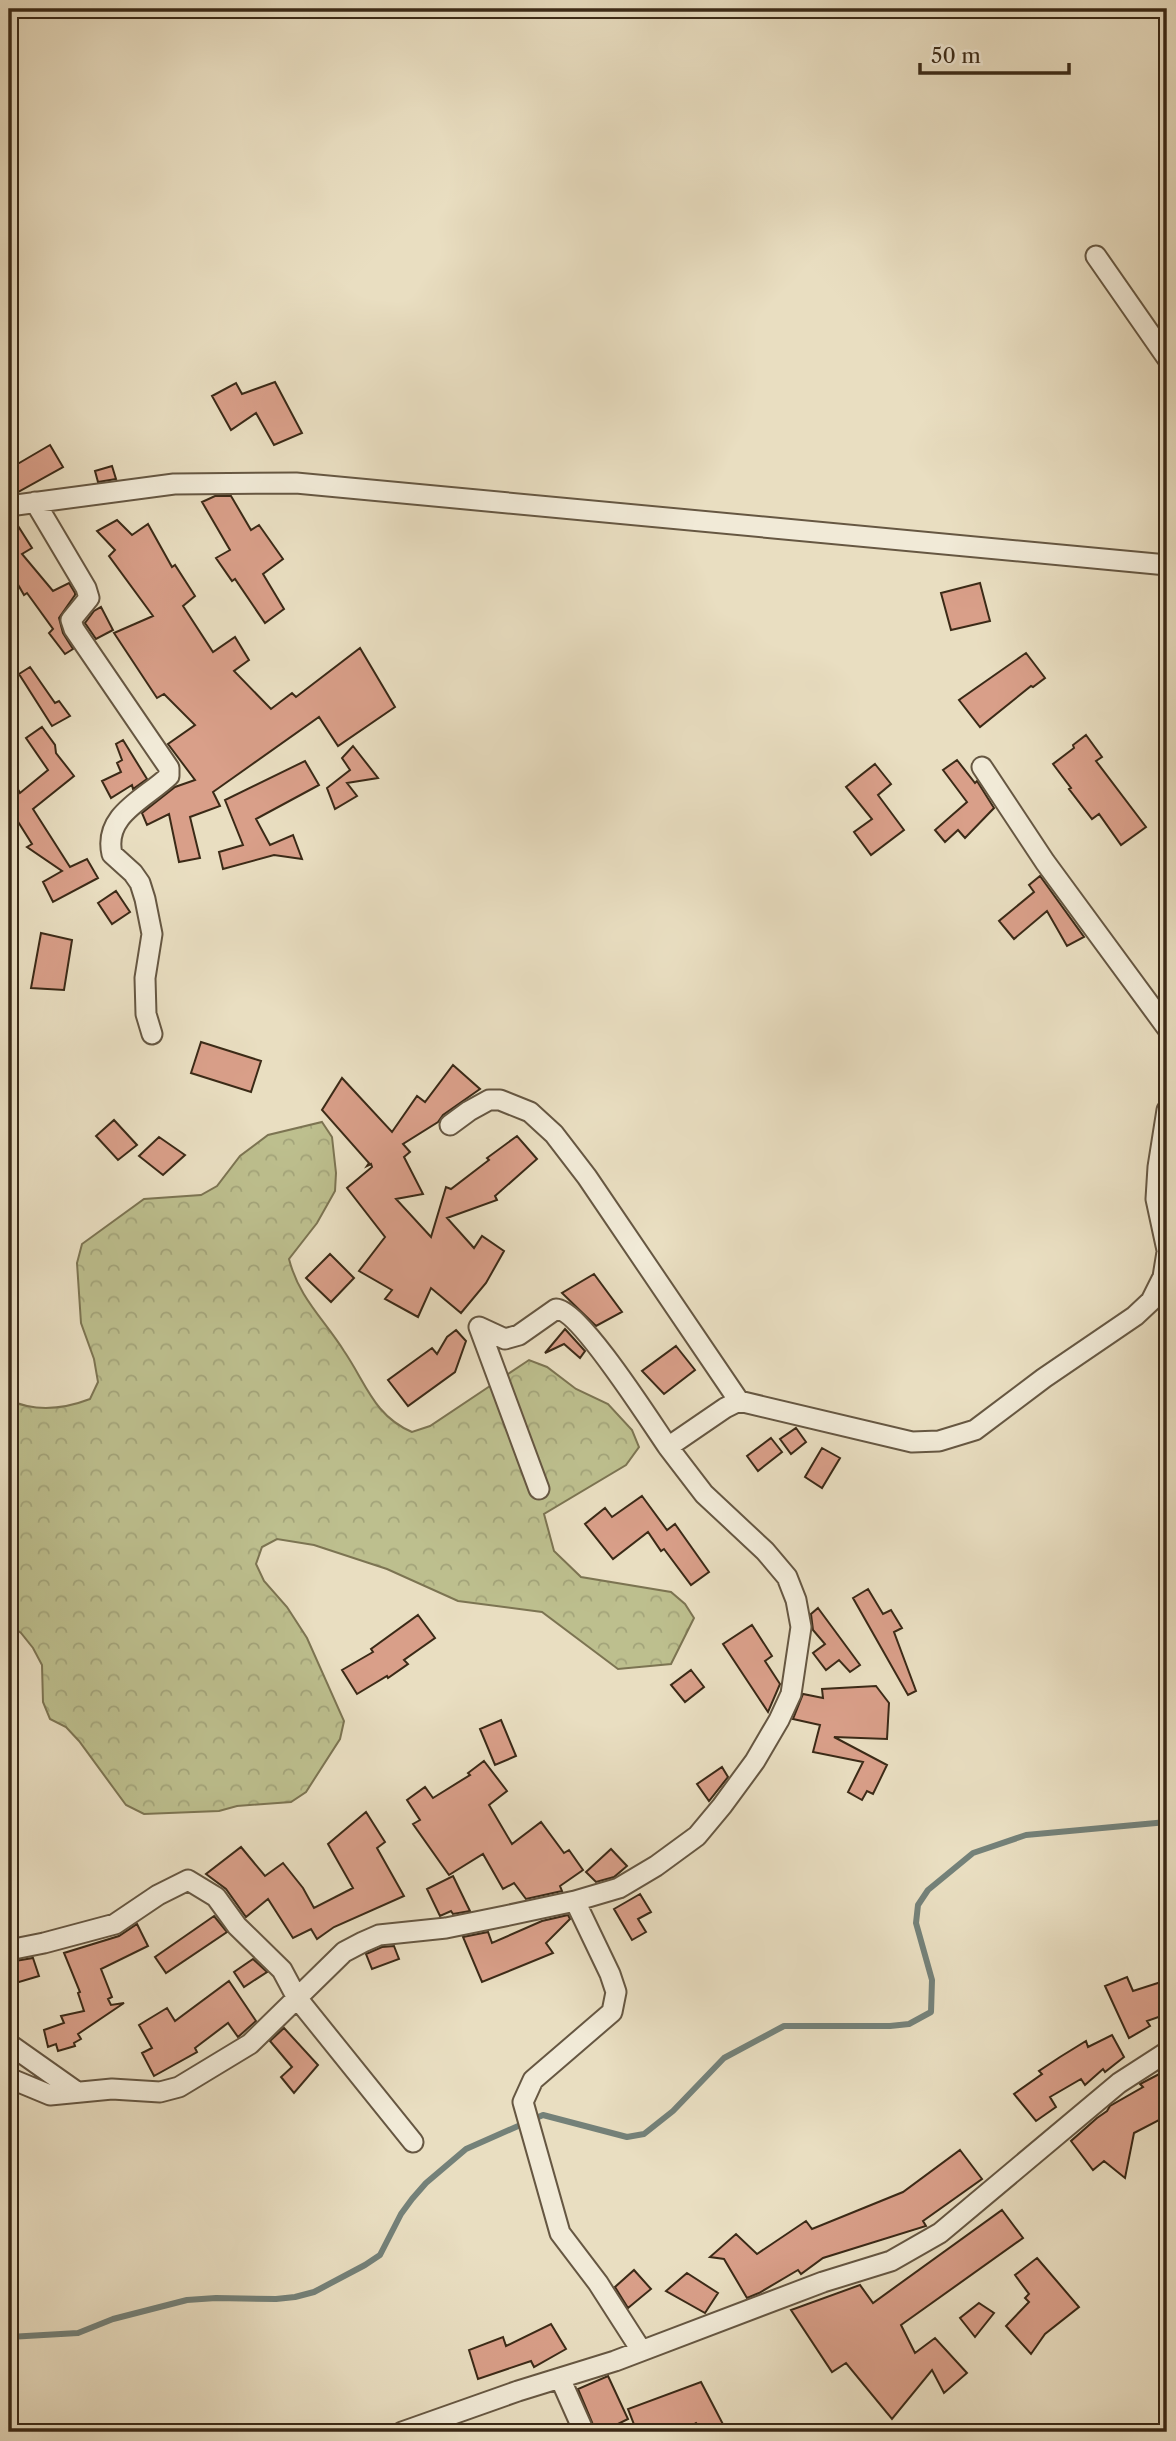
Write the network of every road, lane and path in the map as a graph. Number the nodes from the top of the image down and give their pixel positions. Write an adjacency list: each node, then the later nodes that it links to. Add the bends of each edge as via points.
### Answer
1 (1096, 256): 2 (street)
2 (1167, 358)
3 (35, 502): 4 (street); 5 (street, via 174,484 296,483); 8 (street, via 86,588 89,598 71,620 74,629 170,768 169,776 128,809 110,834 111,854 140,883 152,934 145,978)
4 (9, 506)
5 (1167, 565)
6 (982, 767): 7 (street, via 1045,862)
7 (1167, 1028)
8 (152, 1034)
9 (1167, 1110): 11 (street, via 1156,1199)
10 (450, 1125): 12 (street, via 489,1100 500,1100 530,1112 554,1134)
11 (1167, 1251): 12 (street, via 1163,1277 1143,1309 961,1436 912,1442)
12 (738, 1401): 13 (street)
13 (668, 1447): 14 (street, via 603,1354 568,1313 556,1310 520,1335 505,1339 479,1327); 15 (street, via 704,1494 787,1577 801,1627 791,1694 755,1760 696,1836 619,1888)
14 (539, 1489)
15 (575, 1901): 17 (street, via 446,1928 379,1934 344,1952); 23 (street, via 610,1974 615,1992 612,2012 533,2080 523,2102 560,2232)
16 (9, 1950): 17 (street, via 115,1924 188,1880 216,1897 237,1926 282,1970)
17 (297, 1998): 21 (street, via 250,2044 179,2087 160,2092); 22 (street)
18 (9, 2044): 21 (street)
19 (1167, 2052): 23 (street, via 1119,2083 930,2239 891,2261)
20 (9, 2078): 21 (street, via 50,2095)
21 (77, 2092)
22 (413, 2142)
23 (641, 2350): 24 (street)
24 (561, 2378): 25 (street); 26 (street)
25 (402, 2432)
26 (584, 2432)

